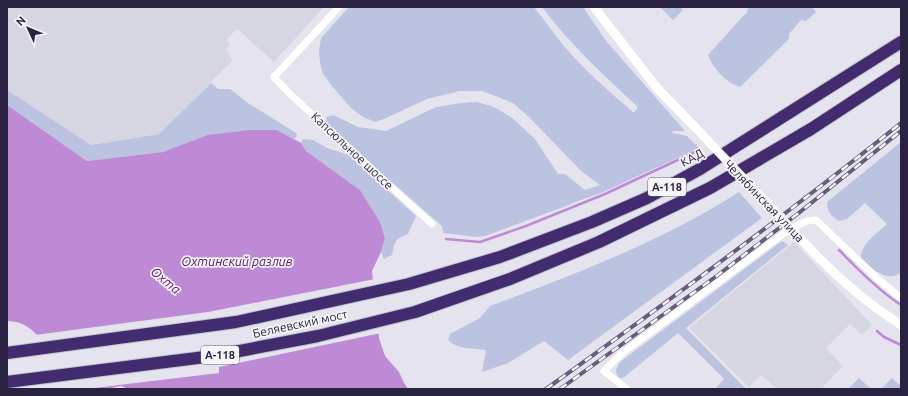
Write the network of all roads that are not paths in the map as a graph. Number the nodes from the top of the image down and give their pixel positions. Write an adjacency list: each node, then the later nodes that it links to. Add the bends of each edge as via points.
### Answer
1 (339, 7): 5 (street, Капсюльное шоссе, via 274,77 291,96)
2 (594, 7): 8 (street, Челябинская улица, bridge, via 657,88 816,255 850,289)
3 (901, 42): 6 (highway, КАД / А-118, via 721,158 647,198 500,257)
4 (901, 70): 10 (highway, Беляевский мост / А-118, via 811,129 710,188 599,242 510,279 414,312 318,336 214,356)
5 (432, 224)
6 (410, 284): 9 (highway, Беляевский мост / А-118, via 236,322)
7 (901, 298): 11 (street, via 816,220 806,221 790,229 628,350 604,371)
8 (901, 325)
9 (7, 353)
10 (7, 382)
11 (627, 389)

